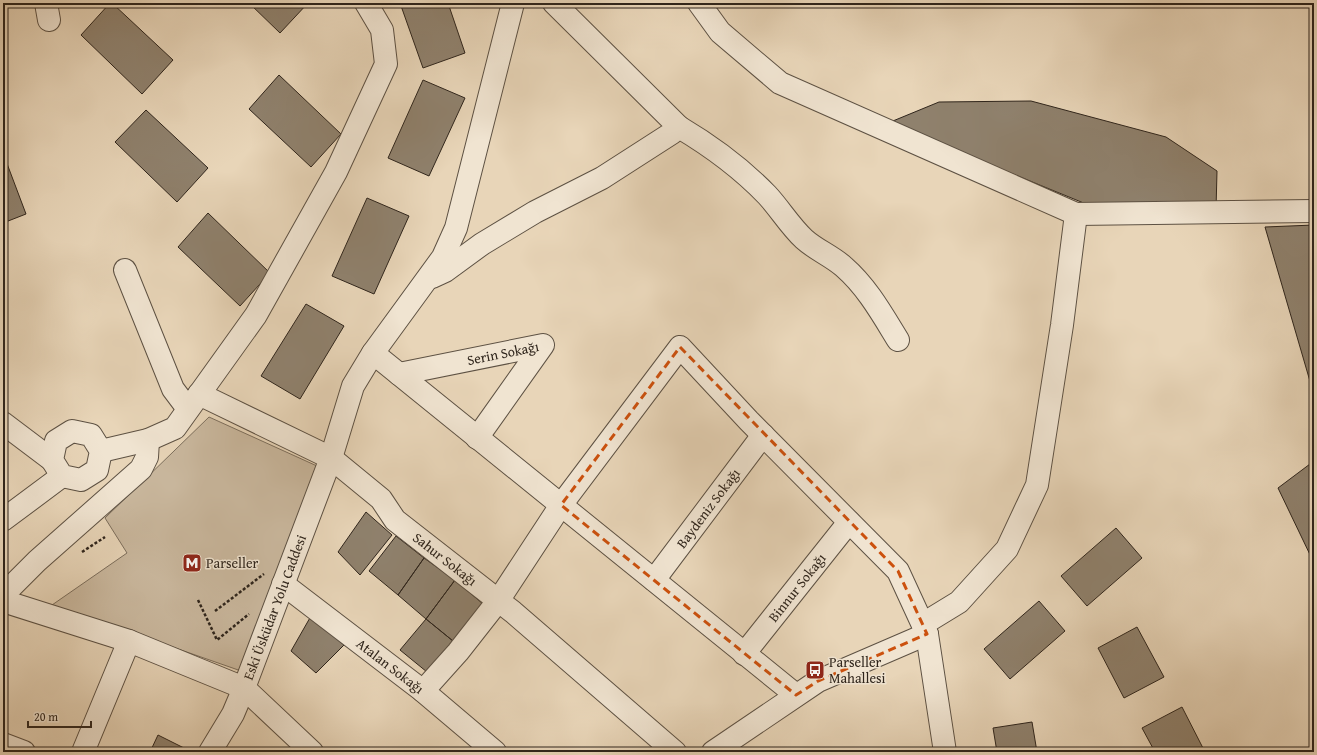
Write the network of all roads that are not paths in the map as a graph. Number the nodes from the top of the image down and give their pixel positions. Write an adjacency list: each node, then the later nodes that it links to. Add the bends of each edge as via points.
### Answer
1 (366, 3): 13 (street, via 382,30 386,64 336,172 256,315)
2 (513, 3): 9 (street, Eski Üsküdar Yolu Caddesi, via 456,228 443,257)
3 (554, 3): 5 (street)
4 (699, 3): 7 (street, via 720,32 780,83)
5 (679, 127): 9 (street, via 602,178 535,212 482,244 445,271); 10 (street, via 725,157 768,196 804,239 843,266 873,301)
6 (1314, 211): 7 (street)
7 (1076, 214): 29 (street, via 1037,485 1007,549 959,602)
8 (125, 270): 13 (street, via 173,389)
9 (427, 279): 11 (street, Eski Üsküdar Yolu Caddesi)
10 (898, 340)
11 (373, 353): 12 (street); 19 (street, Eski Üsküdar Yolu Caddesi, via 353,386)
12 (399, 374): 16 (street); 16 (street, Serin Sokağı, via 542,345)
13 (194, 402): 17 (street, via 175,428); 19 (street, Sahur Sokağı)
14 (3, 423): 20 (street)
15 (763, 436): 21 (street, via 680,347); 23 (street); 25 (street, Baydeniz Sokağı)
16 (477, 438): 21 (street)
17 (148, 440): 18 (street); 26 (street, via 147,458 141,470)
18 (101, 452): 20 (street, via 96,470 81,480); 20 (street, via 91,435 72,431 56,441)
19 (331, 458): 24 (street, Eski Üsküdar Yolu Caddesi); 28 (street, Sahur Sokağı, via 381,499 395,520)
20 (57, 468): 22 (street)
21 (561, 505): 25 (street); 28 (street)
22 (3, 520)
23 (849, 522): 29 (street, via 898,571); 31 (street, Binnur Sokağı)
24 (276, 577): 32 (street, Eski Üsküdar Yolu Caddesi); 33 (street, Atalan Sokağı)
25 (654, 580): 31 (street)
26 (3, 595)
27 (3, 601): 30 (street)
28 (498, 601): 33 (street); 41 (street, Sahur Sokağı)
29 (925, 629): 34 (street, via 818,680); 43 (street)
30 (129, 641): 32 (street); 37 (street)
31 (744, 654): 34 (street)
32 (244, 688): 38 (street, Eski Üsküdar Yolu Caddesi, via 233,714); 39 (street)
33 (423, 691): 40 (street, Atalan Sokağı)
34 (796, 695): 42 (street)
35 (3, 744): 36 (street)
36 (24, 752)
37 (83, 752)
38 (210, 752)
39 (312, 752)
40 (495, 752)
41 (675, 752)
42 (713, 752)
43 (944, 752)

